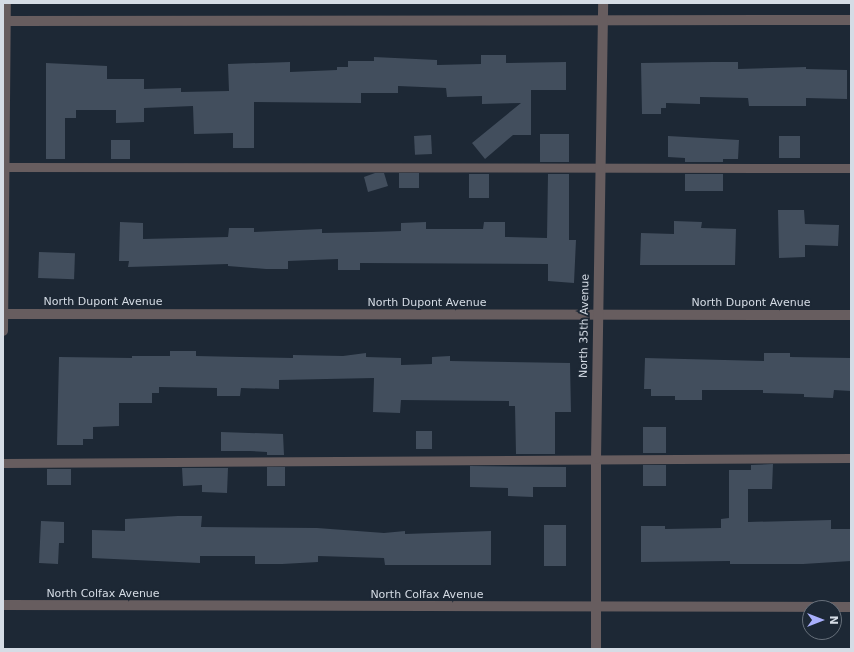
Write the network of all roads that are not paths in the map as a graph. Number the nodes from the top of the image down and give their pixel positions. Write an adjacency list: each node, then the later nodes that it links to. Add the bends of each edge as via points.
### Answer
1 (6, 3): 5 (street)
2 (603, 3): 3 (street, North 35th Avenue)
3 (602, 20): 4 (street); 5 (street); 7 (street, North 35th Avenue)
4 (851, 20)
5 (5, 21): 6 (street)
6 (4, 167): 7 (lane); 9 (street)
7 (600, 167): 8 (lane); 10 (street, North 35th Avenue)
8 (851, 168)
9 (3, 314): 10 (street, North Dupont Avenue); 12 (street)
10 (598, 315): 11 (street, North Dupont Avenue); 14 (street, North 35th Avenue)
11 (851, 315)
12 (3, 331)
13 (851, 458): 14 (lane)
14 (596, 459): 15 (lane); 17 (street, North 35th Avenue)
15 (3, 463)
16 (3, 606): 17 (street, North Colfax Avenue)
17 (596, 607): 18 (street, North Colfax Avenue); 19 (street, North 35th Avenue)
18 (851, 607)
19 (596, 649)

